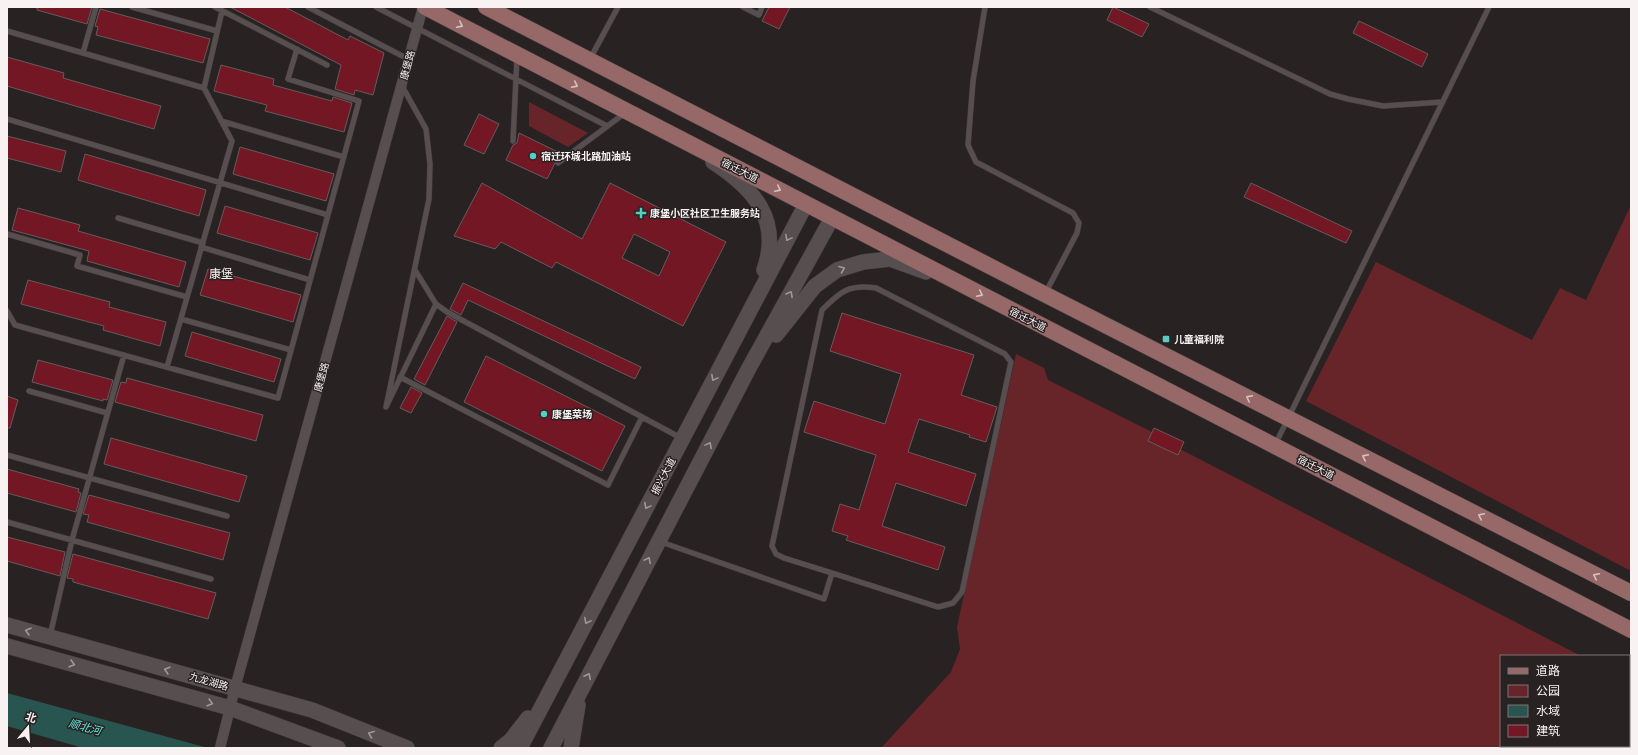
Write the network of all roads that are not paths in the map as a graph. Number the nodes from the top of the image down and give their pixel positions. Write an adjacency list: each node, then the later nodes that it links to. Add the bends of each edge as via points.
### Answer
1 (96, 7): 19 (lane)
2 (132, 7): 17 (lane)
3 (215, 7): 14 (lane)
4 (308, 7): 21 (lane)
5 (376, 7): 15 (lane)
6 (424, 7): 15 (street, 康堡路); 20 (main road, 宿迁大道, one-way to 20)
7 (486, 7): 22 (main road)
8 (618, 7): 22 (lane)
9 (743, 7): 10 (lane, via 759,15)
10 (762, 7)
11 (984, 7): 46 (lane, via 973,81 968,145 976,162 1073,213 1079,223 1077,233)
12 (1150, 7): 27 (lane, via 1330,94 1383,106)
13 (1489, 7): 27 (lane)
14 (222, 10): 17 (lane); 18 (lane)
15 (417, 28): 21 (street, 康堡路); 24 (lane)
16 (7, 31): 19 (lane)
17 (217, 31): 26 (lane)
18 (297, 50): 23 (lane); 34 (lane, via 288,79 359,101)
19 (83, 53): 26 (lane)
20 (517, 54): 24 (lane); 28 (main road, 宿迁大道, one-way to 28)
21 (408, 59): 25 (street, 康堡路)
22 (590, 60): 46 (main road)
23 (327, 65)
24 (516, 79): 31 (lane); 33 (lane)
25 (401, 85): 43 (lane, via 426,129 430,164 429,199); 76 (street, 康堡路)
26 (204, 88): 30 (lane)
27 (1442, 102): 60 (lane)
28 (627, 111): 31 (lane); 32 (main road, 宿迁大道)
29 (7, 118): 36 (lane)
30 (221, 121): 34 (lane); 36 (lane, via 232,141)
31 (607, 126): 35 (lane)
32 (672, 134): 37 (main road, 宿迁大道, one-way to 37); 52 (main road, via 725,169 752,192 762,207 768,223 769,251 764,268)
33 (513, 141)
34 (344, 157): 38 (lane)
35 (558, 163)
36 (220, 182): 38 (lane); 42 (lane)
37 (806, 204): 40 (main road, 宿迁大道); 52 (main road, 振兴大道, one-way to 52)
38 (328, 215): 44 (lane)
39 (118, 218): 42 (lane)
40 (832, 218): 45 (main road, 宿迁大道); 55 (main road, one-way to 40)
41 (7, 234): 47 (lane, via 80,255 77,266)
42 (202, 245): 44 (lane); 47 (lane)
43 (415, 270): 48 (lane); 56 (lane, via 386,407)
44 (310, 280): 51 (lane)
45 (962, 285): 55 (main road, one-way to 45, via 816,286 837,270 863,262 890,259); 62 (main road, 宿迁大道, one-way to 62)
46 (1044, 294): 60 (main road, one-way to 46)
47 (187, 297): 50 (lane)
48 (436, 304): 56 (lane); 59 (lane)
49 (7, 311): 53 (lane, via 15,325)
50 (181, 318): 51 (lane); 54 (lane)
51 (291, 350): 54 (lane, via 278,398)
52 (729, 350): 61 (main road, 振兴大道, one-way to 61)
53 (124, 355): 54 (lane); 58 (lane)
54 (168, 368)
55 (749, 368): 68 (main road, one-way to 55)
56 (400, 377): 59 (lane, via 608,485)
57 (29, 391): 58 (lane)
58 (108, 413): 64 (lane)
59 (642, 417): 61 (lane)
60 (1289, 418): 62 (lane); 71 (main road, one-way to 60)
61 (682, 439): 77 (main road, 振兴大道, one-way to 77)
62 (1275, 446): 73 (main road, 宿迁大道)
63 (7, 455): 64 (lane)
64 (90, 478): 65 (lane); 67 (lane)
65 (227, 516)
66 (7, 522): 67 (lane)
67 (72, 540): 70 (lane); 74 (lane)
68 (658, 541): 69 (lane, via 824,599); 78 (main road, one-way to 68)
69 (832, 573): 69 (lane, via 938,607 953,603 962,592 1011,362 1005,354 876,288 861,286 842,292 822,310 772,546 776,554 784,558)
70 (211, 579)
71 (1631, 593)
72 (7, 625): 74 (main road, 九龙湖路, one-way to 72)
73 (1631, 630)
74 (50, 637): 76 (main road, 九龙湖路, one-way to 74)
75 (7, 646): 79 (main road, 九龙湖路, one-way to 79)
76 (234, 688): 79 (street, 康堡路); 82 (main road, 九龙湖路, one-way to 76, via 312,710)
77 (552, 688): 83 (main road, via 511,740); 84 (main road, 振兴大道)
78 (580, 693): 85 (main road); 86 (main road)
79 (230, 708): 80 (street, 康堡路); 81 (main road, 九龙湖路)
80 (220, 748)
81 (338, 748)
82 (407, 748)
83 (501, 748)
84 (520, 748)
85 (551, 748)
86 (571, 748)

